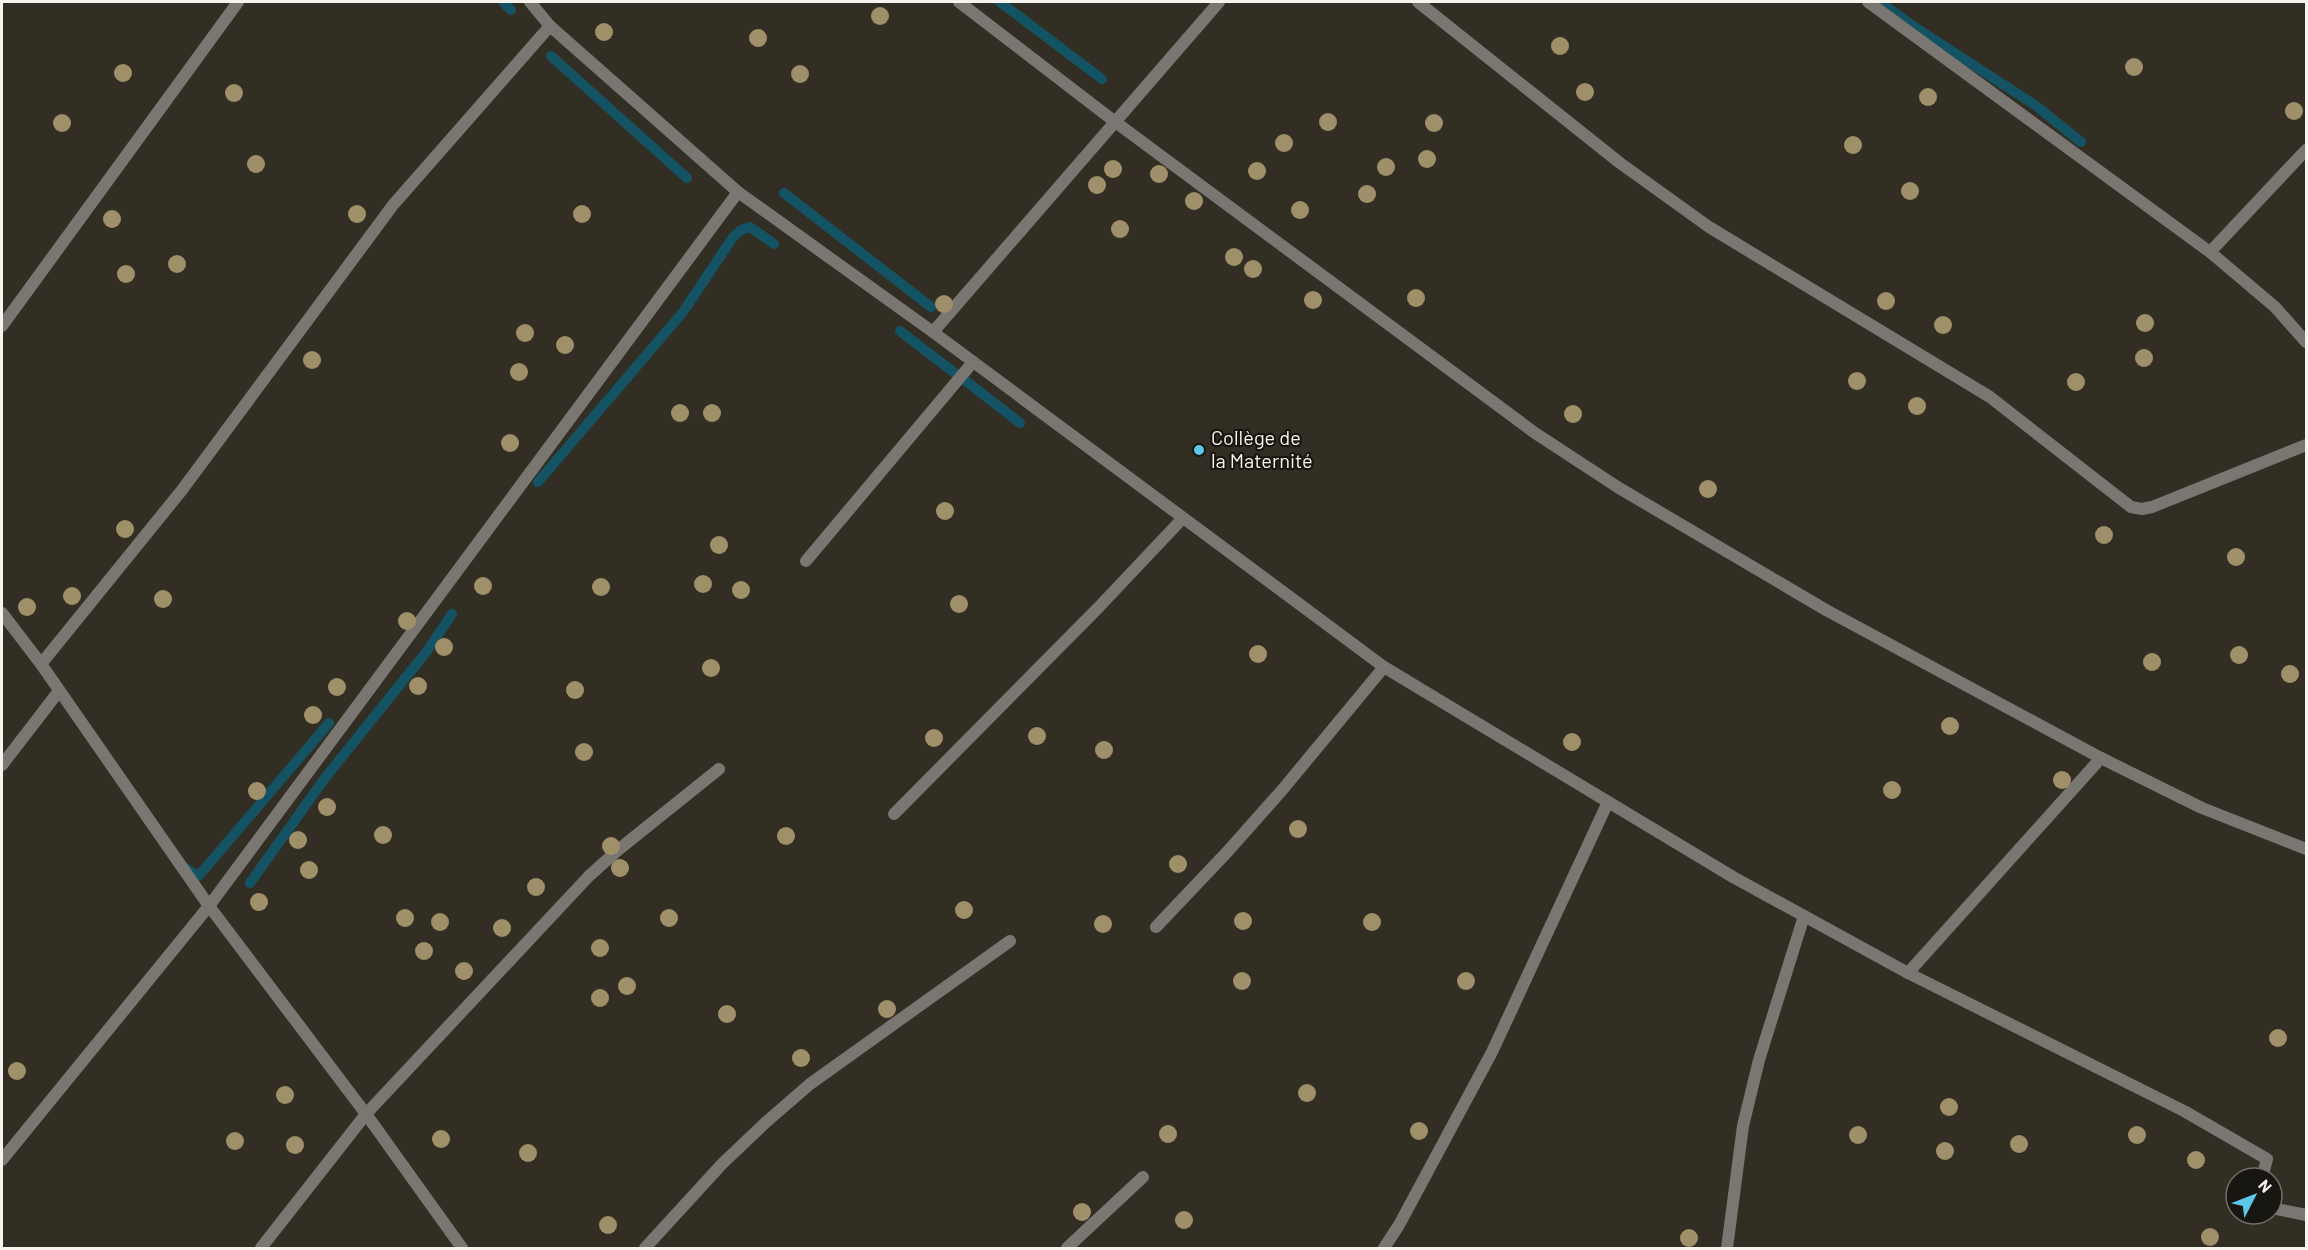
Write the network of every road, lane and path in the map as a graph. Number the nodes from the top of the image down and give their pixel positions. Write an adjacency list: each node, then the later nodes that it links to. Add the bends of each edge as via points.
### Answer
1 (238, 2): 12 (street)
2 (530, 2): 7 (street)
3 (959, 2): 8 (street)
4 (1219, 2): 8 (street)
5 (1418, 2): 16 (street, via 1620,163 1709,227 1990,397 2131,507 2152,507)
6 (1868, 2): 11 (street)
7 (550, 26): 10 (street); 20 (street, via 393,205 182,490)
8 (1114, 121): 13 (street); 23 (street, via 1535,432 1619,488 1826,610)
9 (2307, 150): 11 (street)
10 (738, 192): 13 (street); 29 (street)
11 (2210, 252): 14 (street, via 2275,307)
12 (2, 326)
13 (933, 332): 15 (street)
14 (2307, 342)
15 (973, 362): 17 (street); 18 (street)
16 (2307, 445)
17 (1183, 518): 21 (street); 27 (street)
18 (806, 561)
19 (2, 614): 20 (street)
20 (41, 664): 22 (street)
21 (1384, 667): 26 (street); 31 (street, via 1283,789)
22 (59, 691): 24 (street); 29 (street)
23 (2101, 758): 28 (street, via 2202,808); 33 (street)
24 (2, 765)
25 (720, 769): 34 (street, via 589,876)
26 (1608, 802): 30 (street); 44 (street, via 1492,1052)
27 (894, 814)
28 (2307, 849)
29 (209, 906): 34 (street); 35 (street)
30 (1804, 916): 33 (street); 45 (street, via 1758,1060 1743,1126)
31 (1156, 927)
32 (1010, 941): 42 (street, via 810,1084 722,1164)
33 (1908, 973): 36 (street, via 2184,1111 2266,1159)
34 (366, 1114): 40 (street); 41 (street)
35 (2, 1160)
36 (2265, 1166)
37 (1143, 1177): 43 (street)
38 (2284, 1210): 39 (street)
39 (2307, 1215)
40 (261, 1248)
41 (462, 1248)
42 (645, 1248)
43 (1067, 1248)
44 (1384, 1248)
45 (1727, 1248)

